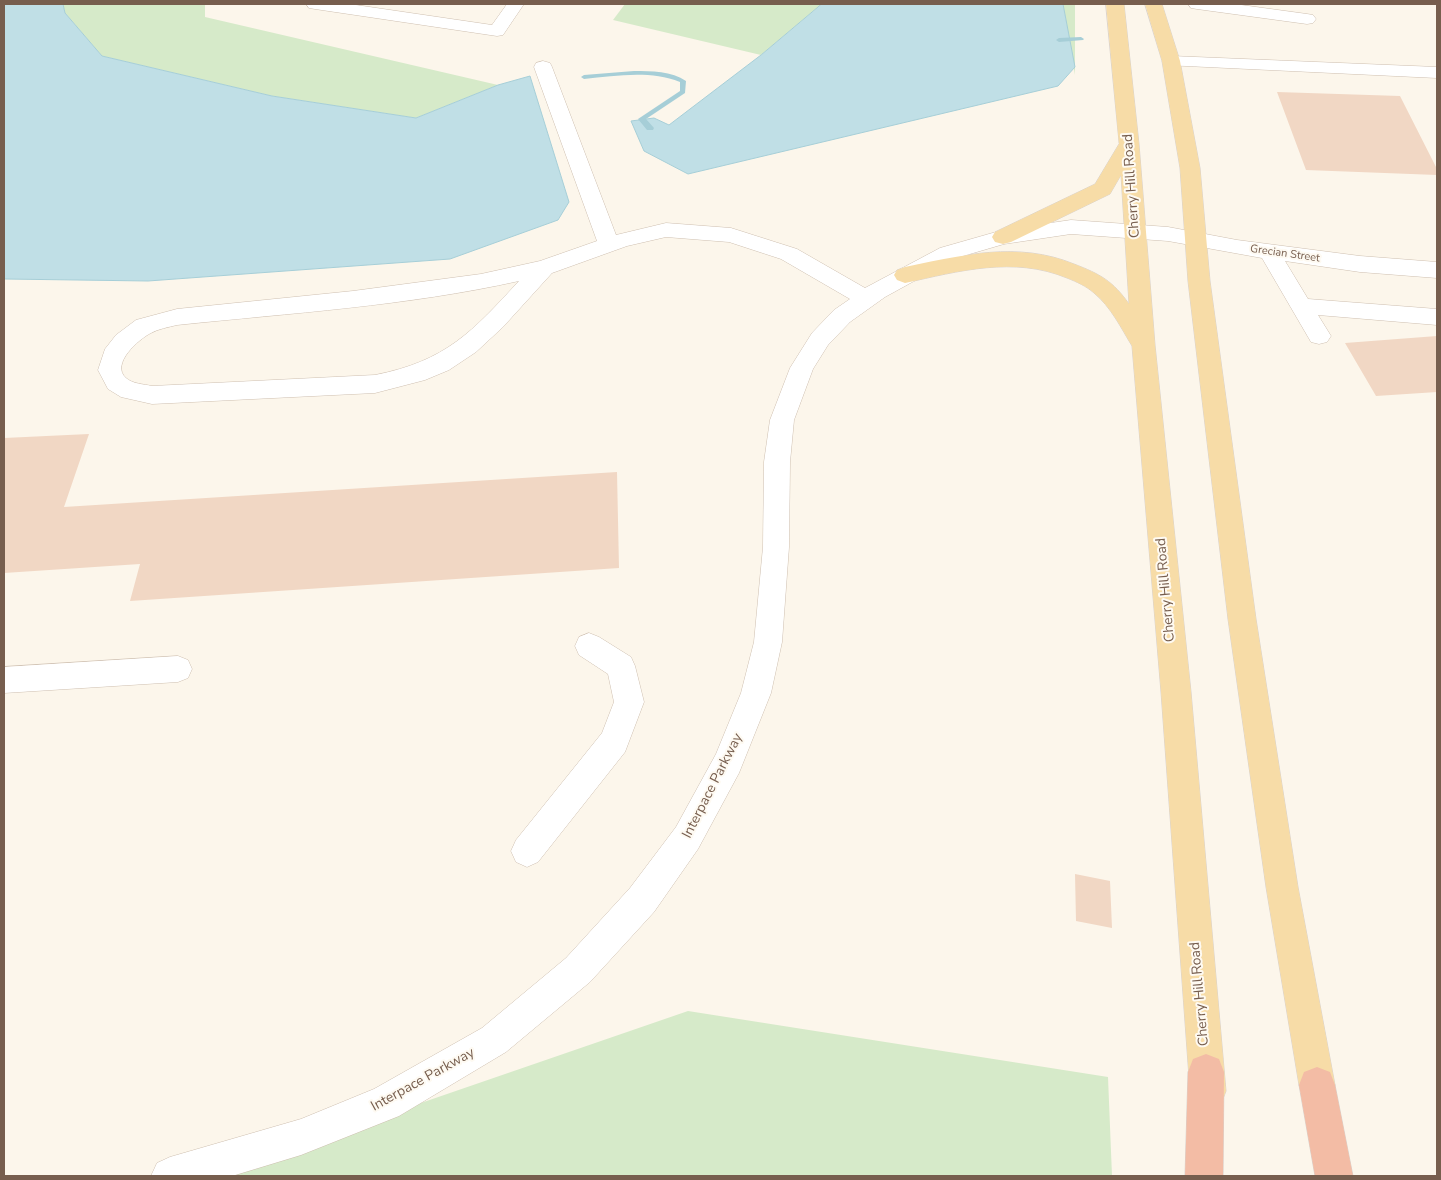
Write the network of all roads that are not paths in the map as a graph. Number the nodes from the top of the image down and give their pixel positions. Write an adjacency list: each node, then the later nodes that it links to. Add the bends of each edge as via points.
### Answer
1 (315, 4): 2 (street, via 496,31)
2 (515, 4)
3 (1115, 4): 10 (main road, Cherry Hill Road)
4 (1153, 4): 7 (main road)
5 (1197, 4): 6 (street)
6 (1307, 19)
7 (1171, 61): 9 (street); 13 (main road, via 1190,168)
8 (543, 67): 14 (street)
9 (1437, 73)
10 (1130, 144): 11 (main road, Cherry Hill Road); 12 (main road, via 1104,189)
11 (1135, 231): 12 (street, Interpace Parkway, via 1071,227); 13 (street, Grecian Street); 23 (main road, Cherry Hill Road)
12 (1003, 237): 18 (street, Interpace Parkway, via 948,253)
13 (1195, 240): 15 (street, Grecian Street); 29 (main road, via 1245,641 1282,887)
14 (608, 245): 16 (street); 19 (street, via 666,230 731,235 789,254)
15 (1270, 252): 17 (street, Grecian Street); 20 (street)
16 (544, 268): 16 (street, via 424,291 177,318 144,326 124,341 113,355 110,370 116,383 130,391 152,395 375,384 403,378 442,364 470,346)
17 (1437, 270)
18 (905, 275): 19 (street, Interpace Parkway); 23 (main road, via 1002,257 1036,259 1062,265 1097,283 1120,309)
19 (867, 299): 30 (street, Interpace Parkway, via 842,316 820,339 796,379 782,420 768,642 756,694 728,763 687,838 642,900 578,970 494,1040 386,1103 301,1137)
20 (1301, 306): 21 (street); 22 (street)
21 (1437, 317)
22 (1319, 336)
23 (1143, 345): 28 (main road, Cherry Hill Road, via 1177,702)
24 (589, 646): 27 (street, via 621,666 629,702 614,742)
25 (178, 669): 26 (street)
26 (4, 682)
27 (526, 851)
28 (1206, 1072): 31 (highway); 32 (main road, Cherry Hill Road)
29 (1317, 1085): 33 (highway)
30 (170, 1176)
31 (1204, 1176)
32 (1218, 1176)
33 (1334, 1176)

